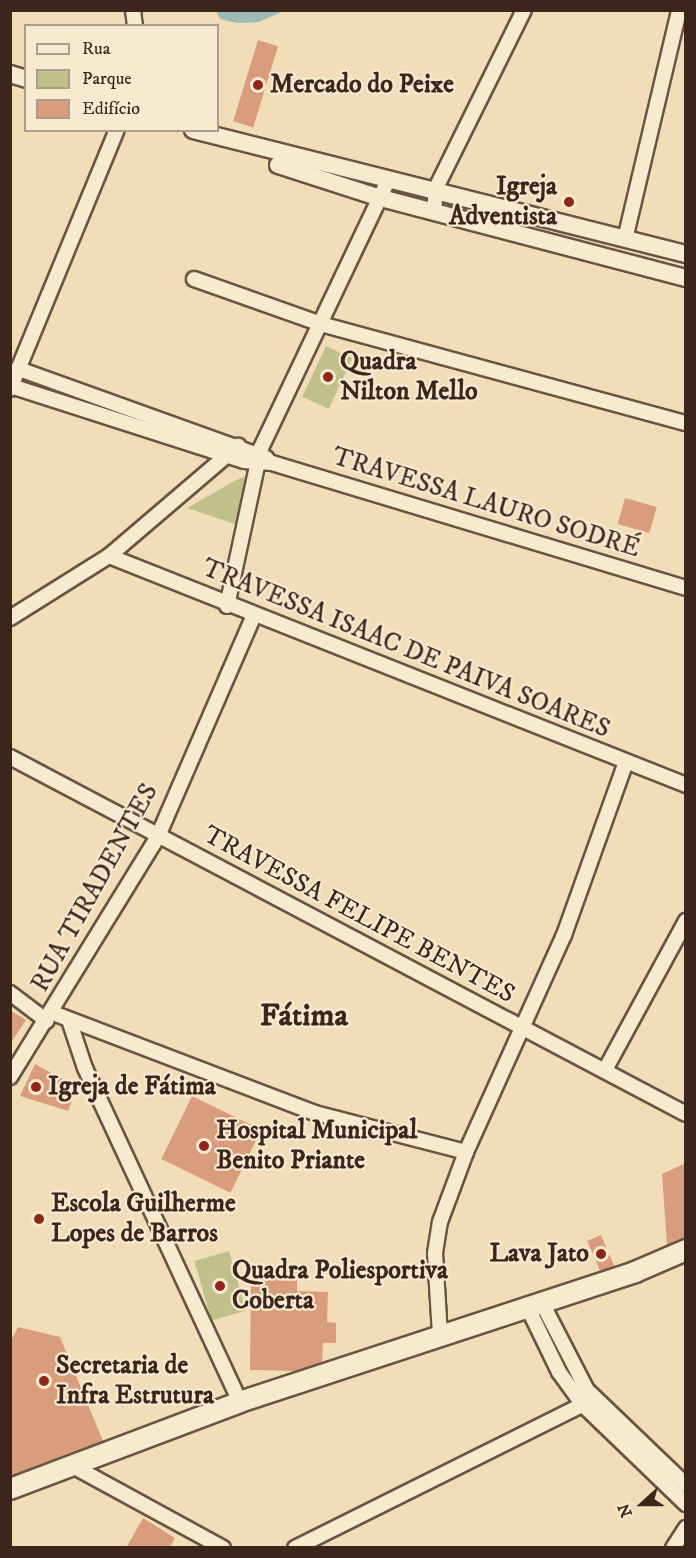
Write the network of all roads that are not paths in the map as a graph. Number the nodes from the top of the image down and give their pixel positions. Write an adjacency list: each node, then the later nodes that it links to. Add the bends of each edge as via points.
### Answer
1 (524, 10): 7 (street)
2 (679, 10): 10 (street)
3 (116, 132): 15 (street)
4 (199, 132): 5 (street)
5 (232, 144): 6 (street); 8 (street, via 244,154)
6 (388, 181): 7 (street); 8 (street)
7 (436, 188): 9 (street); 10 (street)
8 (381, 198): 9 (street); 14 (street)
9 (434, 212): 12 (street)
10 (626, 235): 11 (street)
11 (686, 254)
12 (686, 278)
13 (194, 279): 14 (street)
14 (321, 324): 17 (street); 19 (street)
15 (15, 370): 16 (street); 18 (street, TRAVESSA LAURO SODRÉ)
16 (12, 386): 18 (street, TRAVESSA LAURO SODRÉ)
17 (686, 423)
18 (233, 451): 19 (street, TRAVESSA LAURO SODRÉ); 20 (street)
19 (255, 459): 21 (street, TRAVESSA LAURO SODRÉ); 22 (street)
20 (110, 556): 22 (street, TRAVESSA ISAAC DE PAIVA SOARES); 24 (street)
21 (686, 588)
22 (227, 606): 23 (street, TRAVESSA ISAAC DE PAIVA SOARES)
23 (253, 617): 26 (street, TRAVESSA ISAAC DE PAIVA SOARES); 28 (street, RUA TIRADENTES)
24 (10, 618)
25 (10, 757): 28 (street, TRAVESSA FELIPE BENTES)
26 (626, 762): 27 (street, TRAVESSA ISAAC DE PAIVA SOARES); 33 (street, via 603,837)
27 (686, 785)
28 (158, 836): 31 (street, RUA TIRADENTES); 33 (street, TRAVESSA FELIPE BENTES)
29 (686, 921): 34 (street)
30 (10, 993): 31 (street)
31 (50, 1017): 32 (street); 35 (street, RUA TIRADENTES)
32 (70, 1023): 37 (street, via 315,1113); 43 (street, via 85,1068)
33 (525, 1030): 34 (street, TRAVESSA FELIPE BENTES); 37 (street)
34 (605, 1070): 36 (street, TRAVESSA FELIPE BENTES)
35 (10, 1077)
36 (686, 1114)
37 (466, 1152): 42 (street, via 436,1240)
38 (686, 1250): 40 (main road)
39 (686, 1263): 40 (main road)
40 (635, 1272): 41 (main road)
41 (534, 1304): 42 (main road); 44 (street)
42 (440, 1335): 43 (main road)
43 (240, 1402): 45 (main road)
44 (589, 1402): 46 (street); 48 (street); 51 (street)
45 (71, 1465): 47 (main road); 50 (street)
46 (686, 1485)
47 (10, 1489)
48 (686, 1504)
49 (686, 1528): 52 (street)
50 (223, 1548)
51 (295, 1548)
52 (673, 1548)

